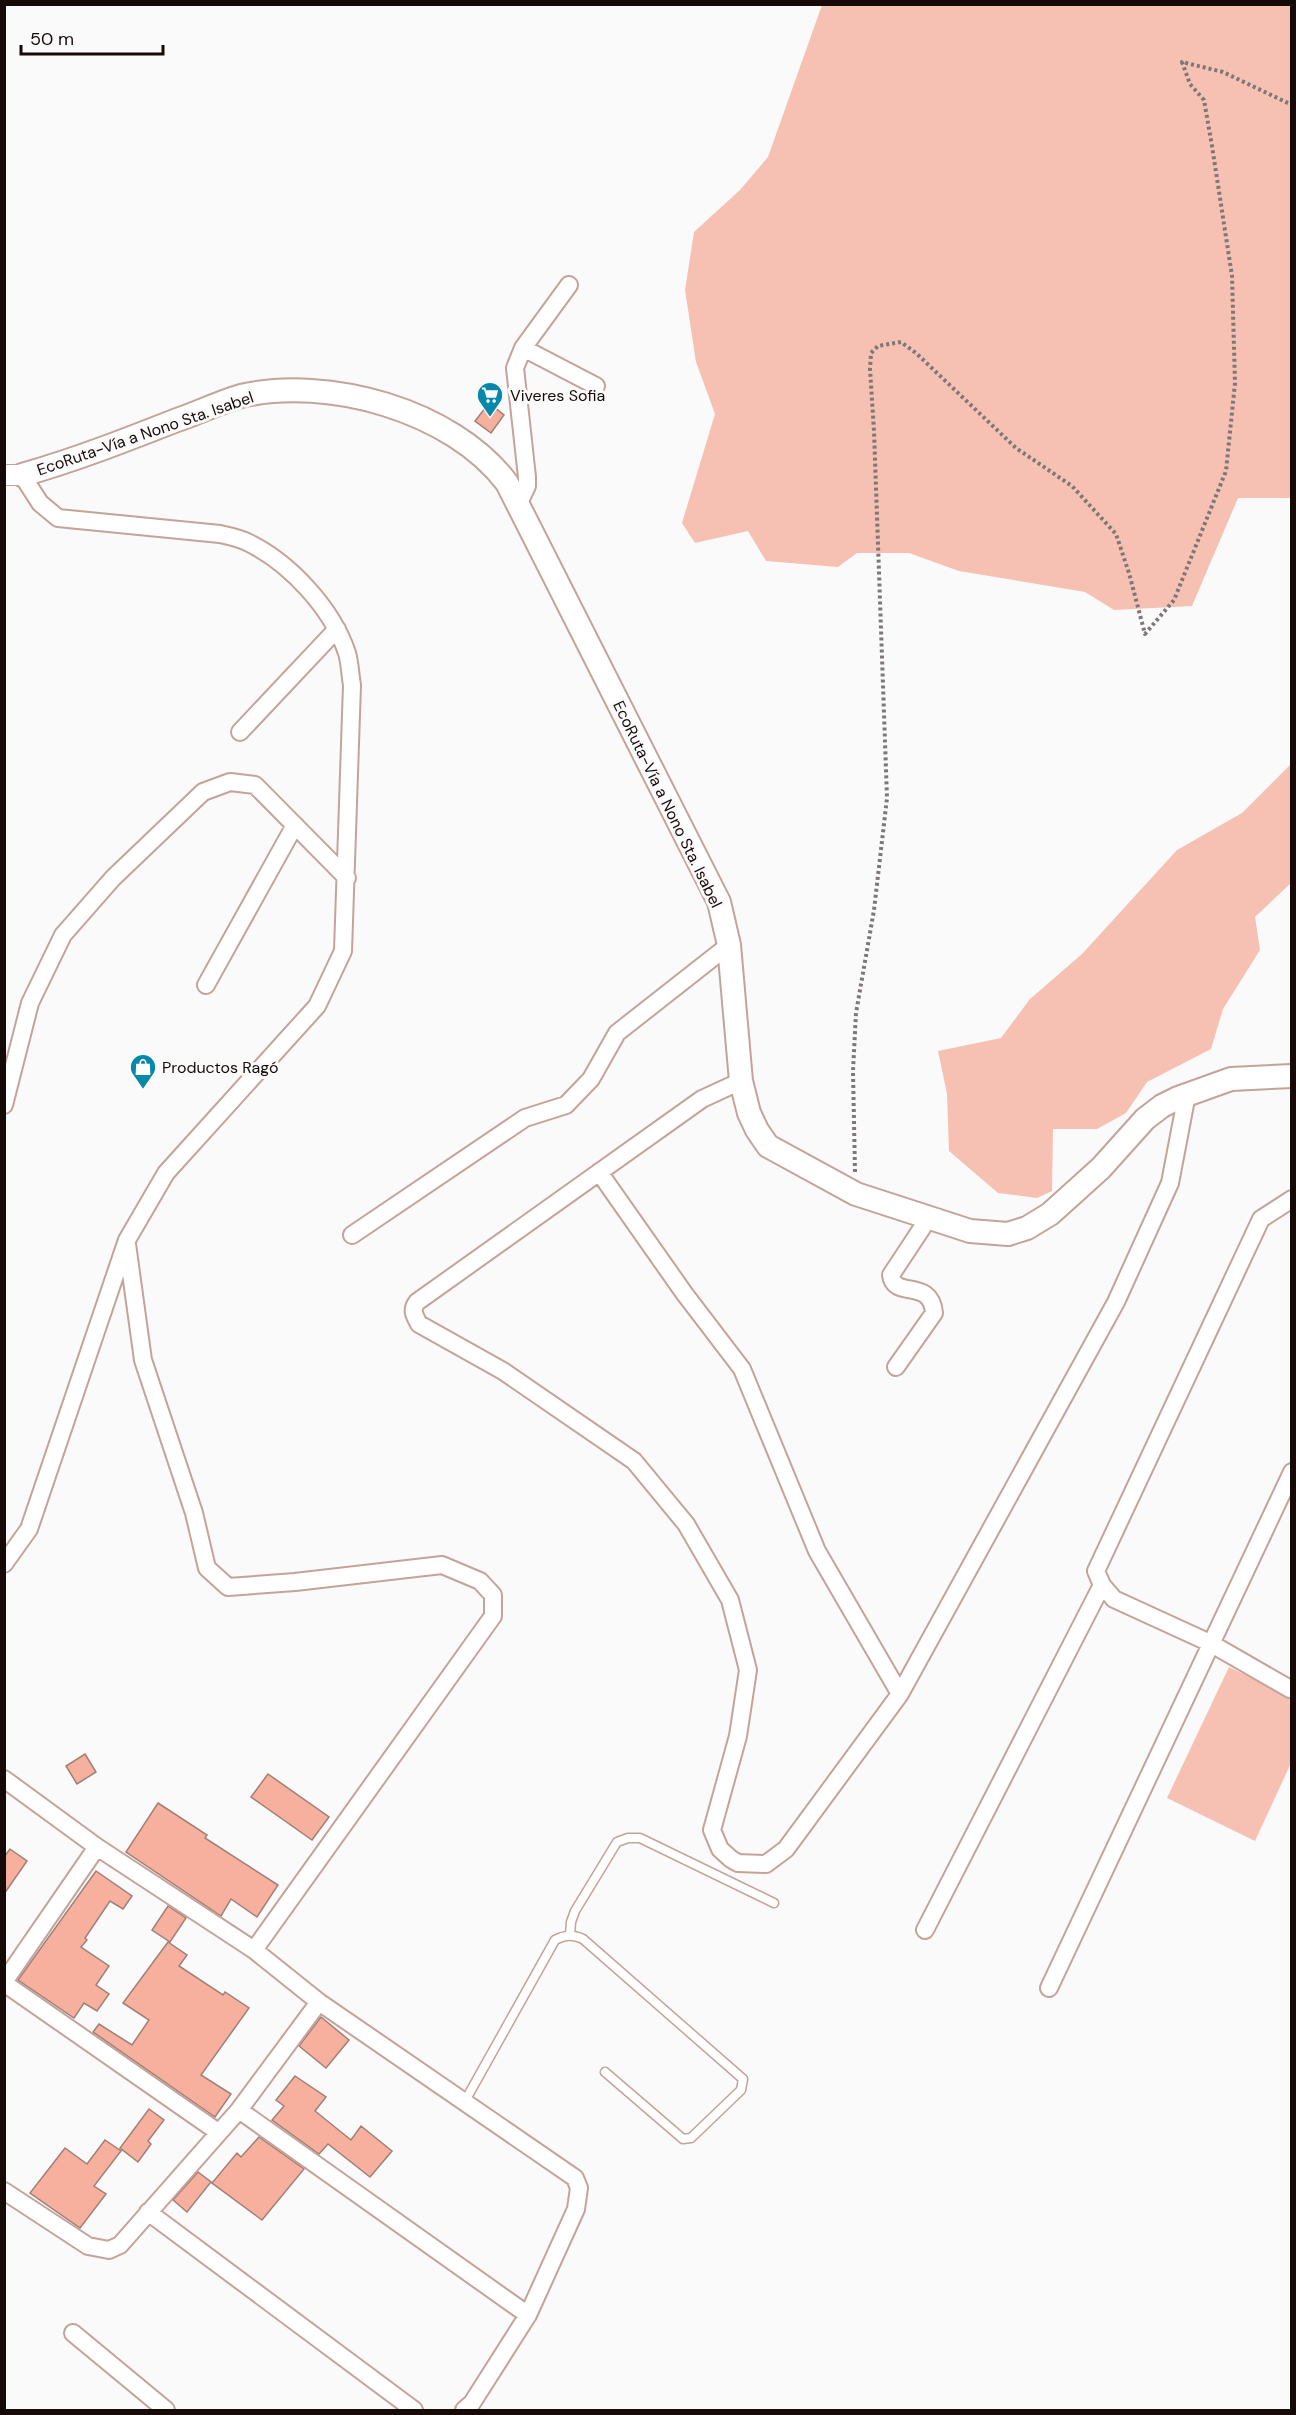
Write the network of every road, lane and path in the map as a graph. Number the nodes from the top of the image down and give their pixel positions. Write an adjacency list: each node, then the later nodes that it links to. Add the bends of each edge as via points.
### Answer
1 (1292, 105): 18 (path, via 1223,72 1182,62 1190,84 1204,100 1212,146 1232,276 1235,383 1226,471 1174,600 1144,634 1116,534 1072,486 1016,448 901,342 878,346 871,353 886,798 874,910 856,1013)
2 (569, 285): 3 (street)
3 (524, 348): 4 (street); 6 (street, via 515,368 527,486)
4 (596, 386)
5 (13, 475): 6 (main road, EcoRuta-Vía a Nono Sta. Isabel, via 68,462 238,397 276,391 322,392 367,399 424,419 483,456 507,483); 7 (street, via 58,518 196,530 246,541 307,586)
6 (518, 506): 11 (main road, EcoRuta-Vía a Nono Sta. Isabel, via 719,902)
7 (337, 629): 8 (street); 10 (street, via 347,654 352,685)
8 (240, 732)
9 (295, 825): 10 (street); 12 (street); 16 (street, via 255,785 230,782 203,792 169,823 63,935 30,1003)
10 (347, 878): 22 (street, via 343,951 317,1006 166,1173)
11 (729, 945): 14 (main road, EcoRuta-Vía a Nono Sta. Isabel); 21 (street, via 617,1032 591,1079 566,1105 525,1118)
12 (206, 985)
13 (1292, 1076): 15 (main road, EcoRuta-Vía a Nono Sta. Isabel, via 1231,1079)
14 (741, 1081): 17 (street, via 702,1099); 18 (main road, EcoRuta-Vía a Nono Sta. Isabel, via 749,1113 768,1146)
15 (1187, 1094): 20 (main road, EcoRuta-Vía a Nono Sta. Isabel, via 1146,1119 1101,1168 1050,1214 1027,1228 1008,1234 970,1232); 29 (street, via 1170,1183 1116,1302)
16 (4, 1105)
17 (599, 1172): 29 (street, via 742,1369 817,1551); 29 (street, via 417,1302 414,1315 419,1324 503,1371 634,1461 686,1524 730,1600 748,1670 738,1736 712,1830 720,1849 738,1863 766,1864 786,1849)
18 (856, 1194): 20 (main road, EcoRuta-Vía a Nono Sta. Isabel)
19 (1292, 1199): 26 (street, via 1261,1218 1096,1571)
20 (928, 1218): 23 (street, via 891,1275 896,1286 929,1295 934,1313)
21 (352, 1235)
22 (127, 1240): 25 (street, via 29,1529); 35 (street, via 143,1360 194,1513 207,1568 228,1587 442,1565 480,1581 493,1595 493,1616)
23 (896, 1367)
24 (1292, 1472): 27 (street)
25 (4, 1564)
26 (1102, 1585): 27 (street, via 1114,1599); 33 (street)
27 (1210, 1643): 28 (street); 37 (street)
28 (1290, 1689)
29 (900, 1694)
30 (4, 1779): 31 (street)
31 (97, 1847): 35 (street); 36 (street)
32 (774, 1903): 34 (lane, via 640,1838 628,1838 617,1842 575,1911)
33 (925, 1930)
34 (570, 1935): 39 (lane, via 583,1939 743,2079 744,2085 691,2138 683,2139); 40 (lane, via 555,1940)
35 (254, 1950): 38 (street)
36 (4, 1982): 42 (street)
37 (1049, 1988)
38 (319, 2002): 40 (street); 41 (street)
39 (605, 2072)
40 (465, 2102): 45 (street, via 575,2178 579,2188 576,2209)
41 (239, 2110): 42 (street); 45 (street)
42 (218, 2132): 44 (street)
43 (4, 2191): 44 (street, via 99,2250 120,2245)
44 (148, 2212): 48 (street)
45 (528, 2315): 49 (street)
46 (72, 2333): 47 (street)
47 (166, 2410)
48 (414, 2410)
49 (464, 2410)

